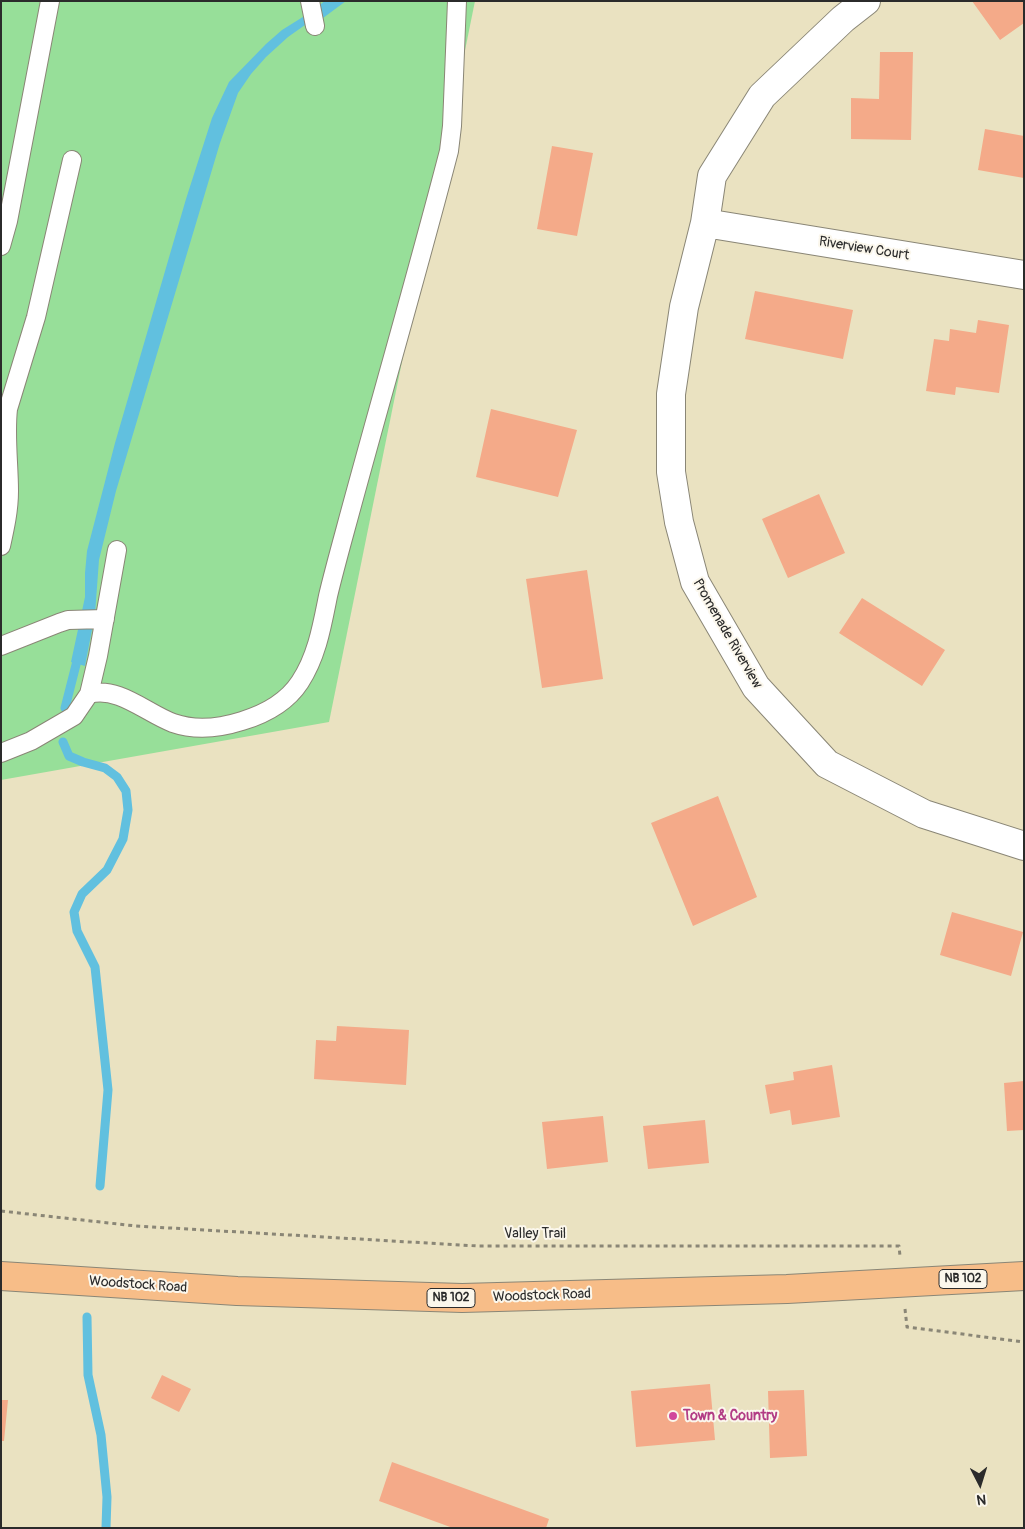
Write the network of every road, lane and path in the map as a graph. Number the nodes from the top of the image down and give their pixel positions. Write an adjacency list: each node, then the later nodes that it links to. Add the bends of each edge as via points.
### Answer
1 (50, 1): 9 (lane)
2 (310, 1): 6 (lane)
3 (457, 1): 16 (lane, via 449,151 311,662 288,698 243,720 213,727 191,727 172,722 108,693)
4 (866, 1): 5 (street, Promenade Riverview)
5 (837, 10): 8 (street, Promenade Riverview, via 762,96 712,176)
6 (315, 26)
7 (72, 160): 11 (lane, via 36,318)
8 (705, 223): 10 (street, Riverview Court); 18 (street, Promenade Riverview, via 684,307 671,394 671,472 679,522 695,582 756,688 827,764 924,814)
9 (1, 246)
10 (1024, 275)
11 (7, 395): 12 (lane, via 9,492)
12 (1, 546)
13 (117, 550): 14 (lane)
14 (102, 619): 15 (lane, via 68,620); 16 (lane)
15 (1, 646)
16 (89, 694): 17 (lane, via 74,716 31,741)
17 (1, 753)
18 (1024, 846)
19 (1, 1212): 22 (path, Valley Trail, via 136,1226 478,1246 899,1246)
20 (1, 1276): 22 (main road, Woodstock Road / NB 102, via 237,1291 462,1298 787,1289)
21 (1024, 1276): 22 (main road, Woodstock Road / NB 102)
22 (902, 1282)
23 (907, 1327): 24 (path)
24 (1024, 1342)

